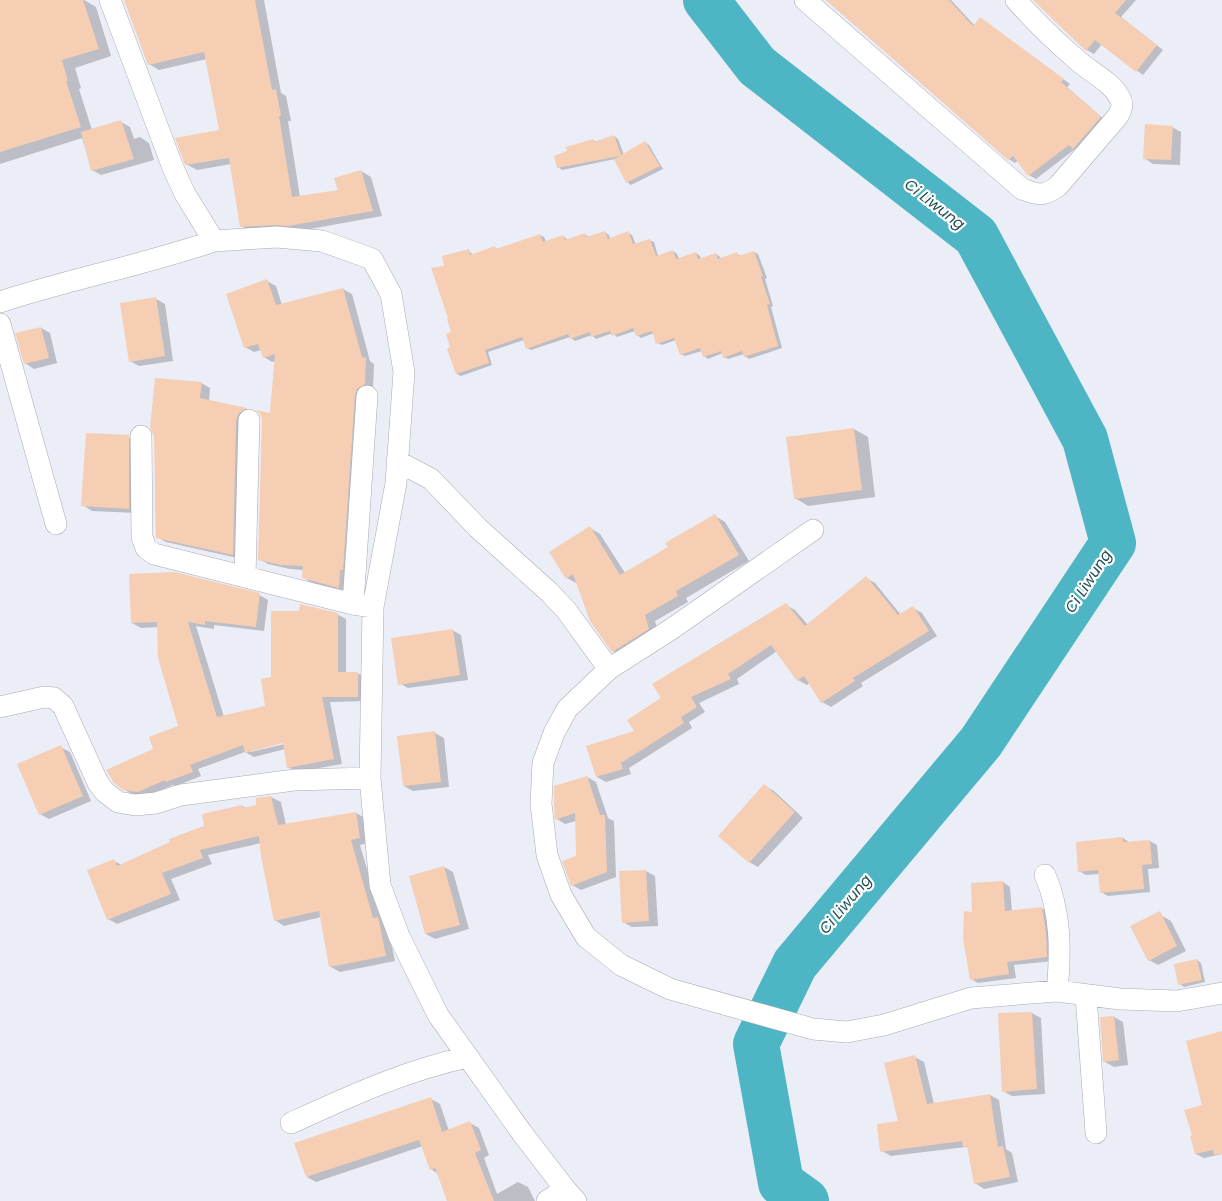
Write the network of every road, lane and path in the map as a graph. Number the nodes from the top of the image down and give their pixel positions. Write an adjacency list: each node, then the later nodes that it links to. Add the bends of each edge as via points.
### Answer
1 (110, 0): 4 (street, via 184,194)
2 (805, 0): 3 (street, via 1022,189 1038,195 1058,186 1118,116 1122,103 1112,88 1078,61)
3 (1016, 0)
4 (214, 241): 5 (street); 10 (street, via 276,237 322,241 372,259 391,294 404,372)
5 (0, 302)
6 (0, 324): 11 (street)
7 (367, 396): 14 (street)
8 (249, 420): 13 (street)
9 (141, 436): 13 (street, via 142,537 146,548 154,554)
10 (397, 461): 14 (street, via 396,483); 15 (street, via 431,478 478,528 549,592)
11 (56, 524)
12 (813, 530): 15 (street)
13 (245, 577): 14 (street)
14 (363, 606): 17 (street)
15 (609, 669): 19 (street, via 567,709 554,732 543,763 541,804 547,855 561,895 586,937 621,965 670,989 813,1029 847,1032 971,998)
16 (0, 707): 17 (street, via 44,697 54,698 64,706 98,783 118,802 127,804 156,803 181,795 294,780)
17 (370, 778): 22 (street, via 380,886 399,936 438,1014)
18 (1045, 875): 19 (street, via 1053,893 1060,939)
19 (1057, 991): 21 (street)
20 (1222, 993): 21 (street, via 1177,1001)
21 (1086, 996): 24 (street)
22 (468, 1057): 23 (street, via 398,1077); 25 (street)
23 (291, 1123)
24 (1096, 1133)
25 (570, 1195): 26 (street)
26 (546, 1201)

